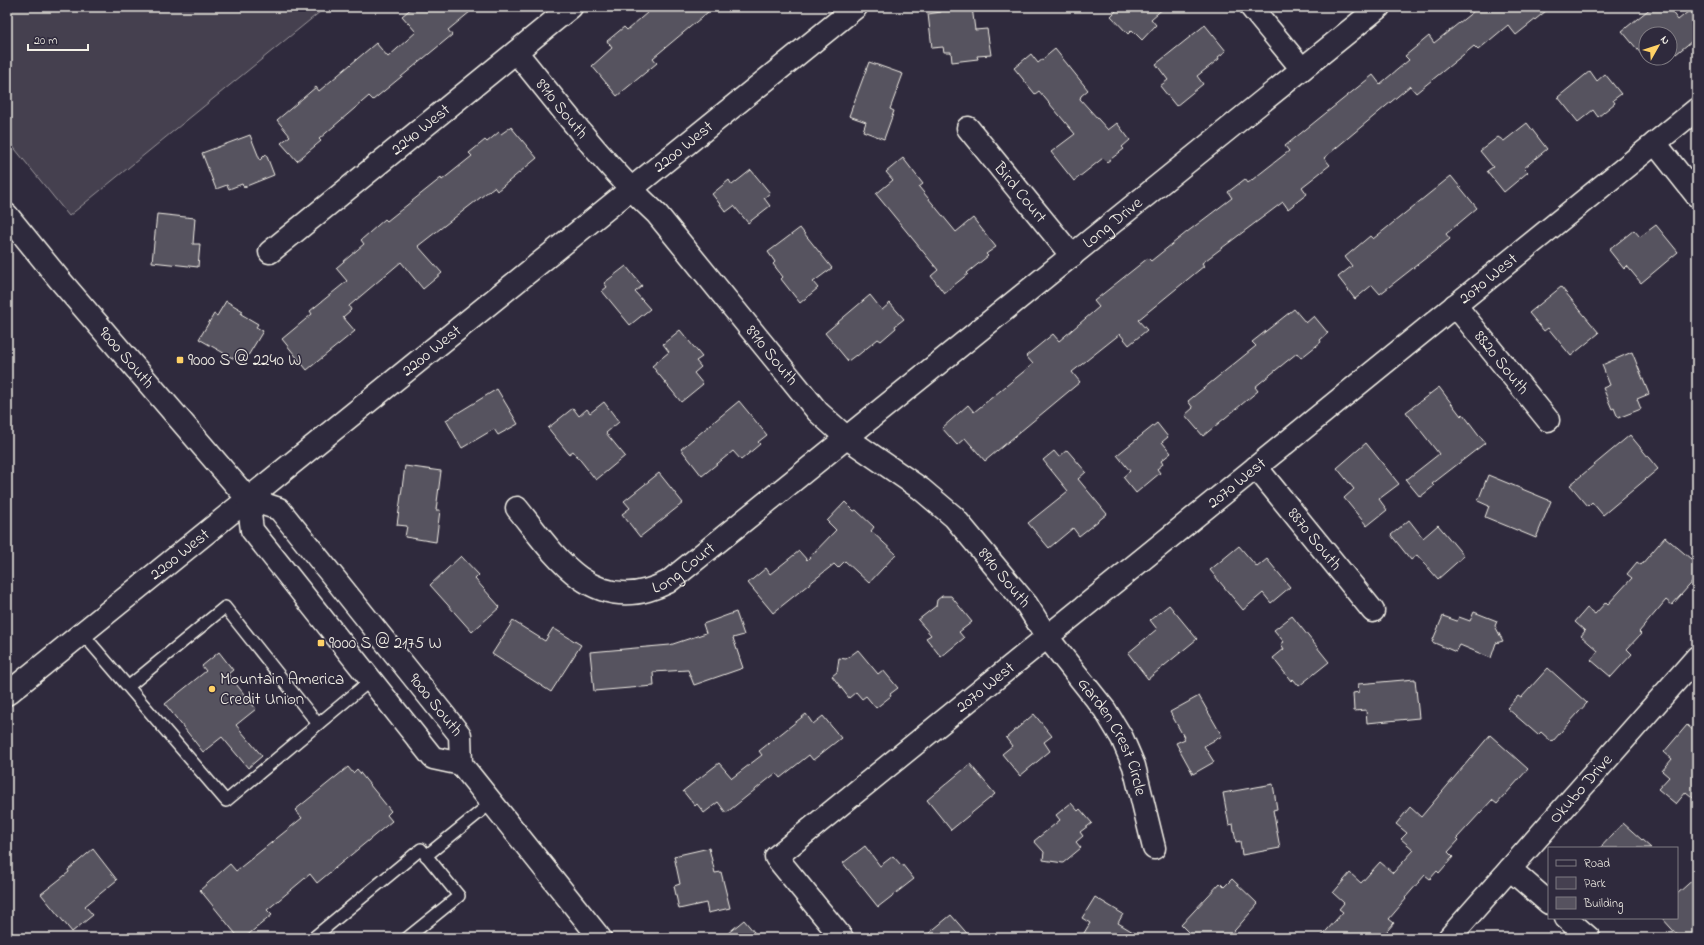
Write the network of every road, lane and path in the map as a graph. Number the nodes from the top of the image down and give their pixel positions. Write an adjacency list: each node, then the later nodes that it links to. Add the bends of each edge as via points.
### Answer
1 (571, 7): 5 (street, 2240 West)
2 (856, 7): 10 (street, 2200 West)
3 (1251, 7): 6 (street)
4 (1379, 7): 6 (street, Long Drive)
5 (516, 52): 10 (street, 8910 South); 13 (street, 2240 West)
6 (1302, 69): 14 (street, Long Drive)
7 (1697, 109): 9 (street, 2070 West)
8 (968, 128): 14 (street, Bird Court)
9 (1655, 143): 11 (street); 15 (street, 2070 West)
10 (631, 190): 17 (street, 8910 South, via 657,214 818,412); 19 (street, 2200 West)
11 (1697, 196)
12 (7, 215): 19 (street, 9000 South)
13 (270, 252)
14 (1072, 256): 17 (street, Long Drive)
15 (1455, 305): 16 (street, 8820 South); 18 (street, 2070 West)
16 (1548, 420)
17 (847, 438): 20 (street, Long Court, via 691,565 668,582 648,590 630,593 610,592 587,583 567,568); 23 (street, 8910 South, via 921,489 954,517 1027,604)
18 (1256, 467): 21 (street, 8870 South); 23 (street, 2070 West)
19 (248, 499): 22 (street, 2200 West); 25 (street, 9000 South, via 252,530); 29 (street, 9000 South, via 279,509 359,608 460,736)
20 (517, 508)
21 (1373, 611)
22 (82, 633): 26 (lane); 27 (street, 2200 West)
23 (1047, 636): 31 (street, Garden Crest Circle, via 1105,710 1122,738 1134,766); 39 (street, 2070 West, via 776,857)
24 (1697, 657): 33 (street, Okubo Drive)
25 (371, 680): 28 (lane); 29 (street, 9000 South, via 433,758)
26 (129, 686): 28 (lane, via 226,801); 28 (lane, via 225,607)
27 (7, 694)
28 (318, 724)
29 (461, 764): 30 (street)
30 (492, 803): 32 (lane); 38 (street)
31 (1154, 848)
32 (426, 856): 36 (lane, via 421,849); 37 (lane, via 459,896)
33 (1510, 869): 34 (street); 40 (street, Okubo Drive)
34 (1548, 902)
35 (1567, 919): 41 (street)
36 (314, 938)
37 (407, 938)
38 (600, 938)
39 (842, 938)
40 (1449, 938)
41 (1589, 938)

